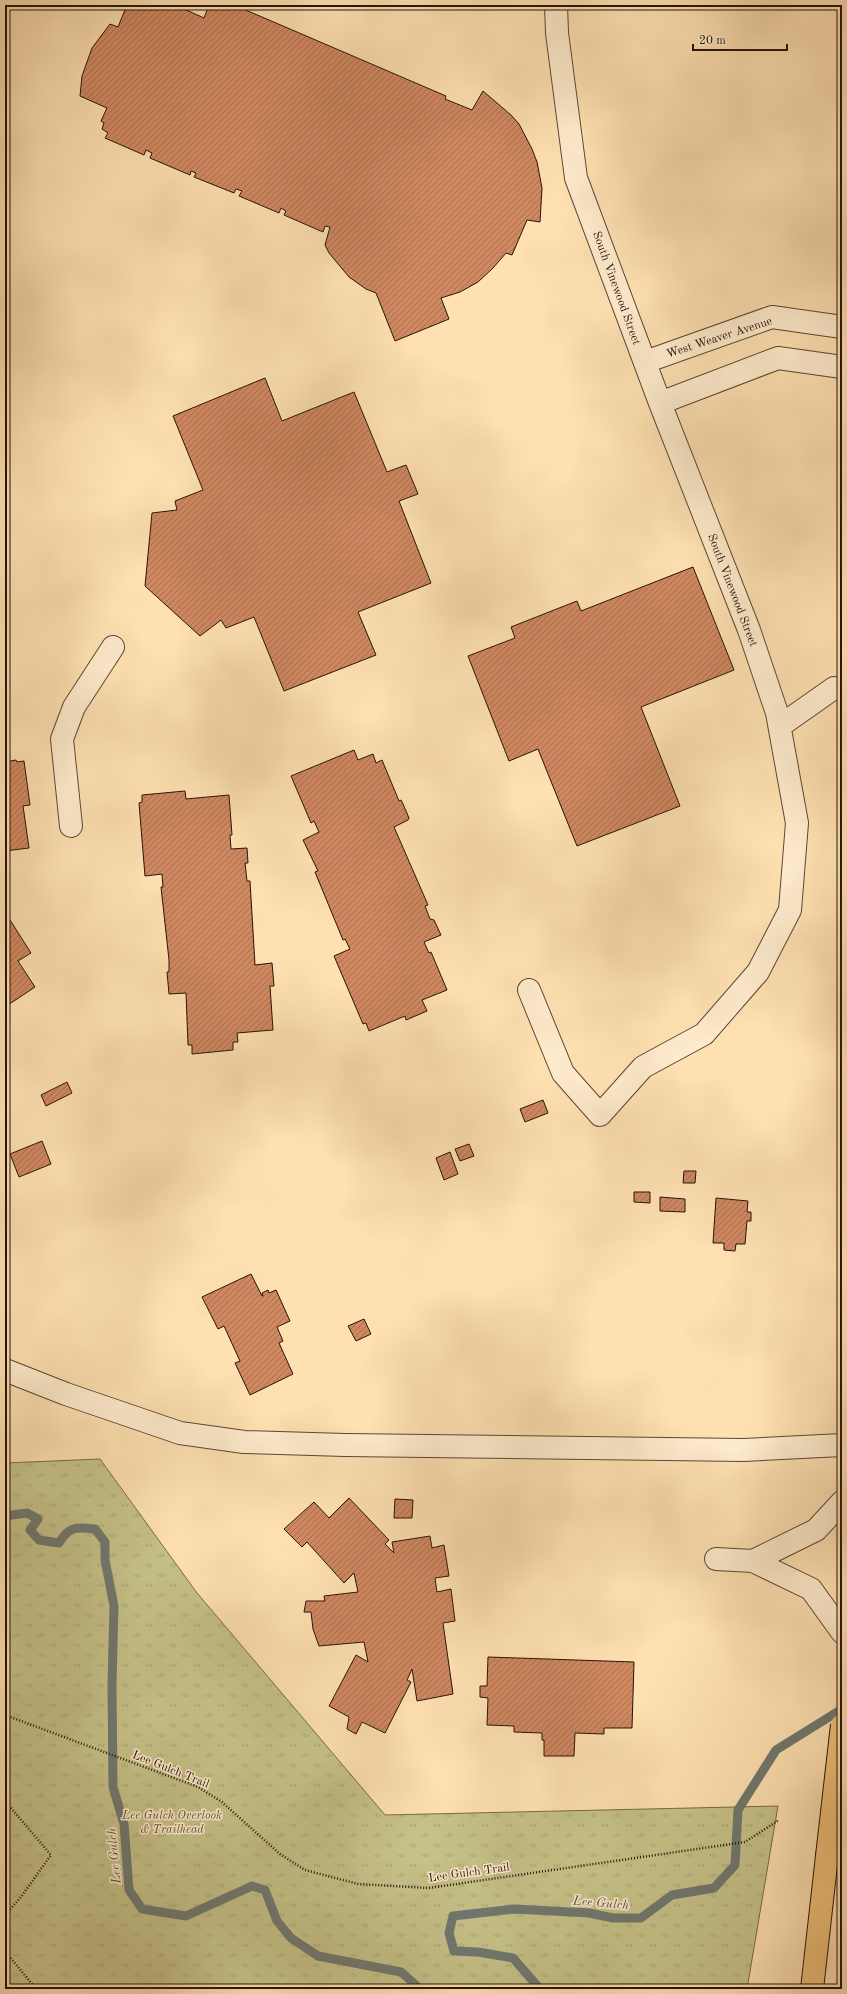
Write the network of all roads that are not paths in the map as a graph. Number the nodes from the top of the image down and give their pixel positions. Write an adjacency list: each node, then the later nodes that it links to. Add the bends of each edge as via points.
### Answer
1 (556, 5): 3 (street, South Vinewood Street, via 557,33 576,178)
2 (842, 327): 3 (street, West Weaver Avenue, via 772,317)
3 (645, 362): 5 (street, South Vinewood Street)
4 (842, 367): 5 (street, via 778,358)
5 (660, 403): 8 (street, South Vinewood Street, via 749,630)
6 (113, 648): 9 (street, via 74,707 62,739)
7 (834, 688): 8 (street)
8 (780, 726): 10 (street, South Vinewood Street, via 797,823 790,910 758,972 704,1034 644,1067 600,1115 563,1073)
9 (71, 826)
10 (529, 990)
11 (5, 1370): 12 (street, via 180,1433 244,1442 744,1450)
12 (842, 1445)
13 (842, 1502): 15 (street, via 816,1530)
14 (716, 1559): 15 (street)
15 (753, 1561): 16 (street, via 811,1589)
16 (842, 1632)
17 (842, 1725): 18 (highway, bridge)
18 (812, 1989)

